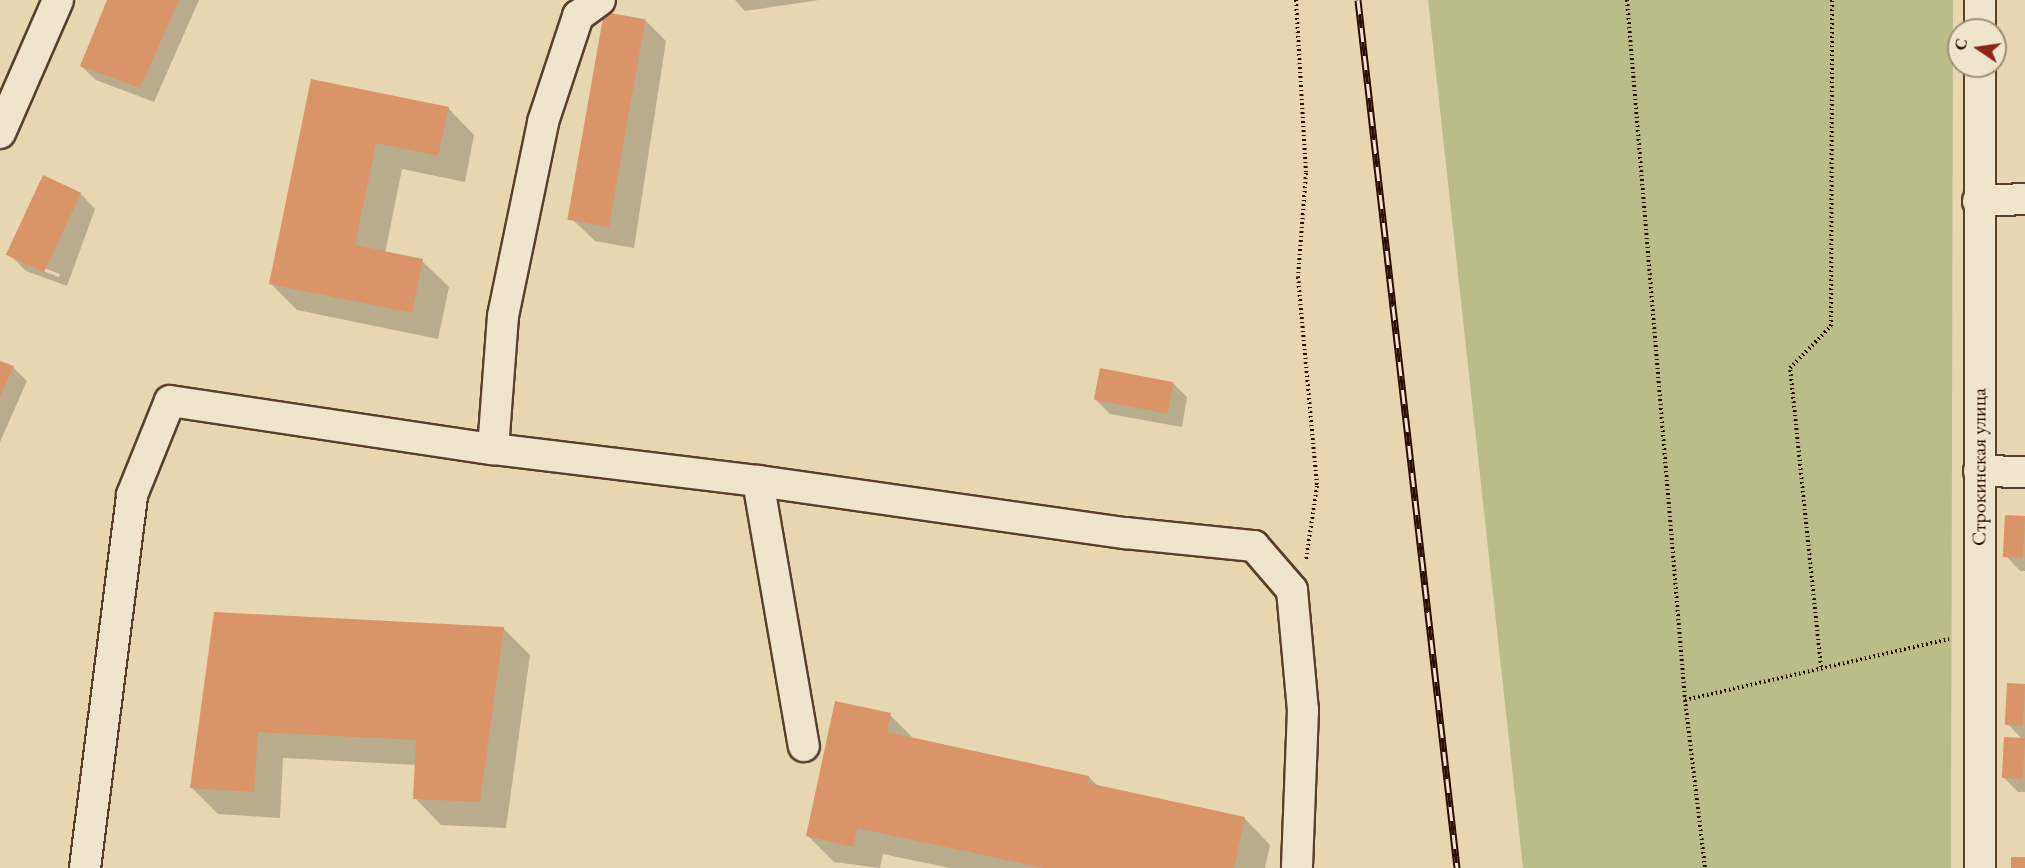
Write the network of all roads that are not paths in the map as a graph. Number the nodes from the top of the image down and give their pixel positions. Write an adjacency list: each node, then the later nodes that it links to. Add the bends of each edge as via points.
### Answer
1 (58, 0): 6 (street)
2 (600, 0): 9 (street, via 578,16 543,122 503,316)
3 (1980, 0): 4 (street)
4 (1980, 18)
5 (1980, 78): 8 (street, Строкинская улица)
6 (0, 133)
7 (2025, 199): 8 (street)
8 (1978, 201): 10 (street, Строкинская улица)
9 (493, 449): 12 (street); 14 (street, via 170,401 132,495)
10 (1979, 471): 11 (street); 16 (street, Строкинская улица)
11 (2025, 472)
12 (758, 481): 13 (street); 15 (street, via 1125,533 1254,546 1292,590 1303,710)
13 (804, 746)
14 (85, 868)
15 (1297, 868)
16 (1980, 868)

